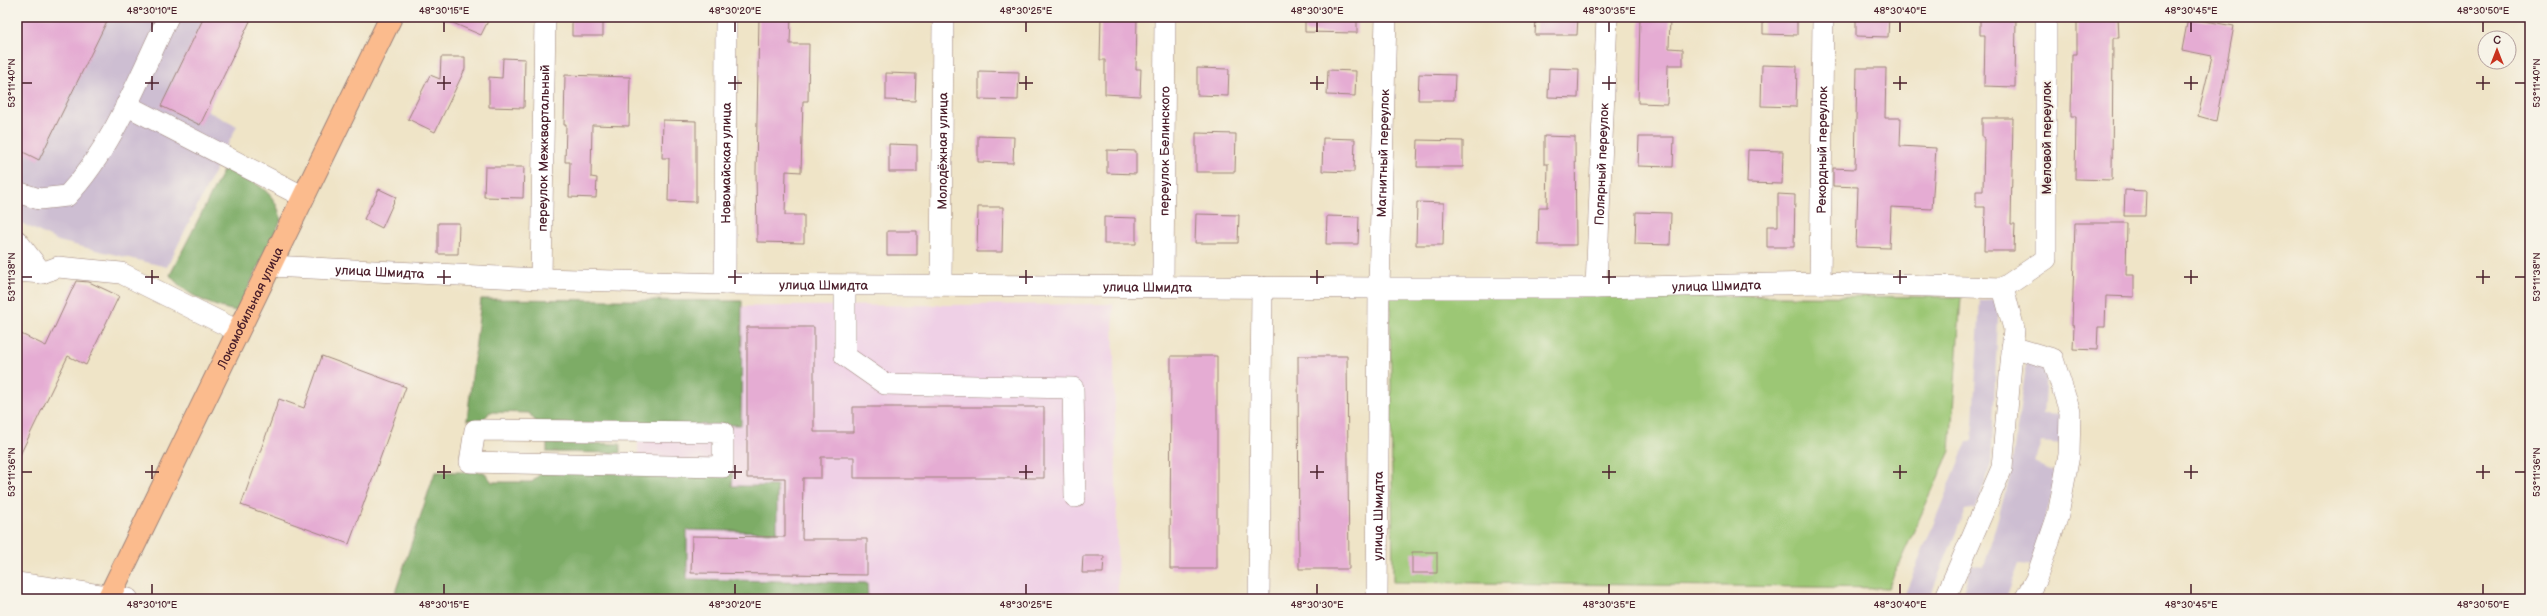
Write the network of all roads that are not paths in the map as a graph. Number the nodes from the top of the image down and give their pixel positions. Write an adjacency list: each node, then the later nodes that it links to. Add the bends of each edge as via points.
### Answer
1 (168, 17): 11 (street)
2 (392, 17): 13 (main road, Локомобильная улица)
3 (545, 17): 18 (street, переулок Межквартальный)
4 (726, 17): 20 (street, Новомайская улица)
5 (943, 17): 22 (street, Молодёжная улица)
6 (1165, 17): 23 (street, переулок Белинского)
7 (1386, 17): 25 (street, Магнитный переулок)
8 (1607, 17): 26 (street, Полярный переулок)
9 (1823, 17): 19 (street, Рекордный переулок)
10 (2046, 17): 27 (street, Меловой переулок, via 2046,259)
11 (126, 105): 12 (street, via 88,174 67,196 39,199); 13 (street)
12 (17, 192)
13 (304, 197): 15 (main road, Локомобильная улица)
14 (17, 241): 17 (street)
15 (270, 266): 18 (street, улица Шмидта); 28 (main road, Локомобильная улица)
16 (17, 271): 17 (street)
17 (42, 273): 28 (street, via 58,267 121,273)
18 (541, 279): 20 (street, улица Шмидта)
19 (1820, 283): 26 (street, улица Шмидта); 27 (street, улица Шмидта)
20 (725, 284): 21 (street, улица Шмидта)
21 (845, 285): 22 (street, улица Шмидта); 32 (street, via 845,356 885,384 1073,388)
22 (940, 285): 23 (street, улица Шмидта)
23 (1163, 286): 24 (street, улица Шмидта)
24 (1262, 287): 25 (street, улица Шмидта); 35 (street)
25 (1379, 288): 26 (street, улица Шмидта); 36 (street, улица Шмидта)
26 (1596, 288)
27 (2003, 288): 29 (street, via 2014,329)
28 (238, 331): 34 (main road, Локомобильная улица)
29 (2012, 347): 37 (street, via 2002,468); 38 (street, via 2053,359 2070,412 2069,455 2058,515 2036,579)
30 (539, 431): 31 (street); 31 (street, via 474,430 470,462); 31 (street, via 723,432 723,467)
31 (539, 464)
32 (1075, 498)
33 (17, 583): 34 (street)
34 (115, 598)
35 (1259, 599)
36 (1377, 599)
37 (1945, 599)
38 (2025, 599)

